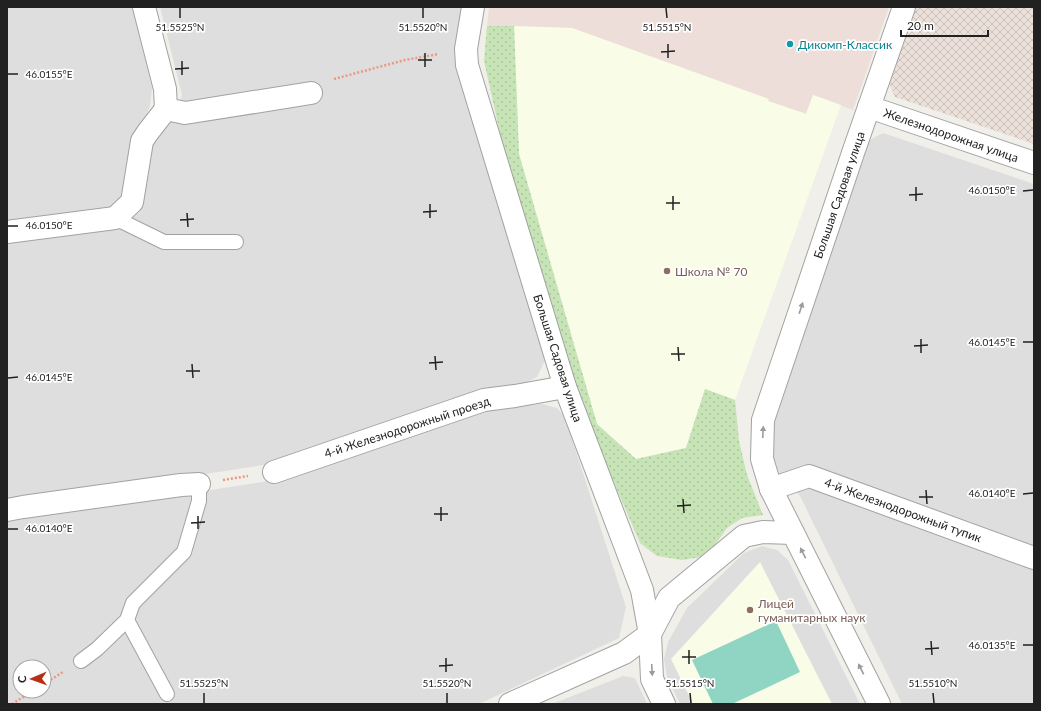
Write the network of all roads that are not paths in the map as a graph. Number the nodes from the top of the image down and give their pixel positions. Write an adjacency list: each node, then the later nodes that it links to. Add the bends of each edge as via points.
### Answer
1 (144, 7): 6 (street, via 165,89)
2 (473, 7): 11 (street, Большая Садовая улица, via 466,49 468,65)
3 (904, 7): 5 (street, Большая Садовая улица)
4 (311, 93): 6 (street, via 185,112)
5 (869, 107): 7 (street, Железнодорожная улица); 14 (street, Большая Садовая улица, one-way to 5, via 762,458 763,420)
6 (166, 109): 8 (street, via 142,141 132,202)
7 (1034, 163)
8 (115, 218): 9 (street); 10 (lane, via 164,242)
9 (7, 232)
10 (236, 242)
11 (565, 387): 12 (street, 4-й Железнодорожный проезд, via 484,400); 19 (street, Большая Садовая улица, via 642,590)
12 (274, 472)
13 (199, 484): 15 (street); 18 (lane, via 199,501 184,552 133,603)
14 (771, 488): 16 (street, Большая Садовая улица); 17 (street, 4-й Железнодорожный тупик, via 808,476)
15 (7, 510)
16 (792, 533): 19 (street, via 763,532 744,536 669,598); 24 (street, Большая Садовая улица, one-way to 16)
17 (1034, 558)
18 (127, 620): 20 (lane); 21 (lane)
19 (650, 634): 22 (street, via 624,653); 23 (street, Большая Садовая улица, one-way to 23, via 652,679)
20 (81, 661)
21 (167, 694)
22 (510, 704)
23 (664, 704)
24 (879, 704)

